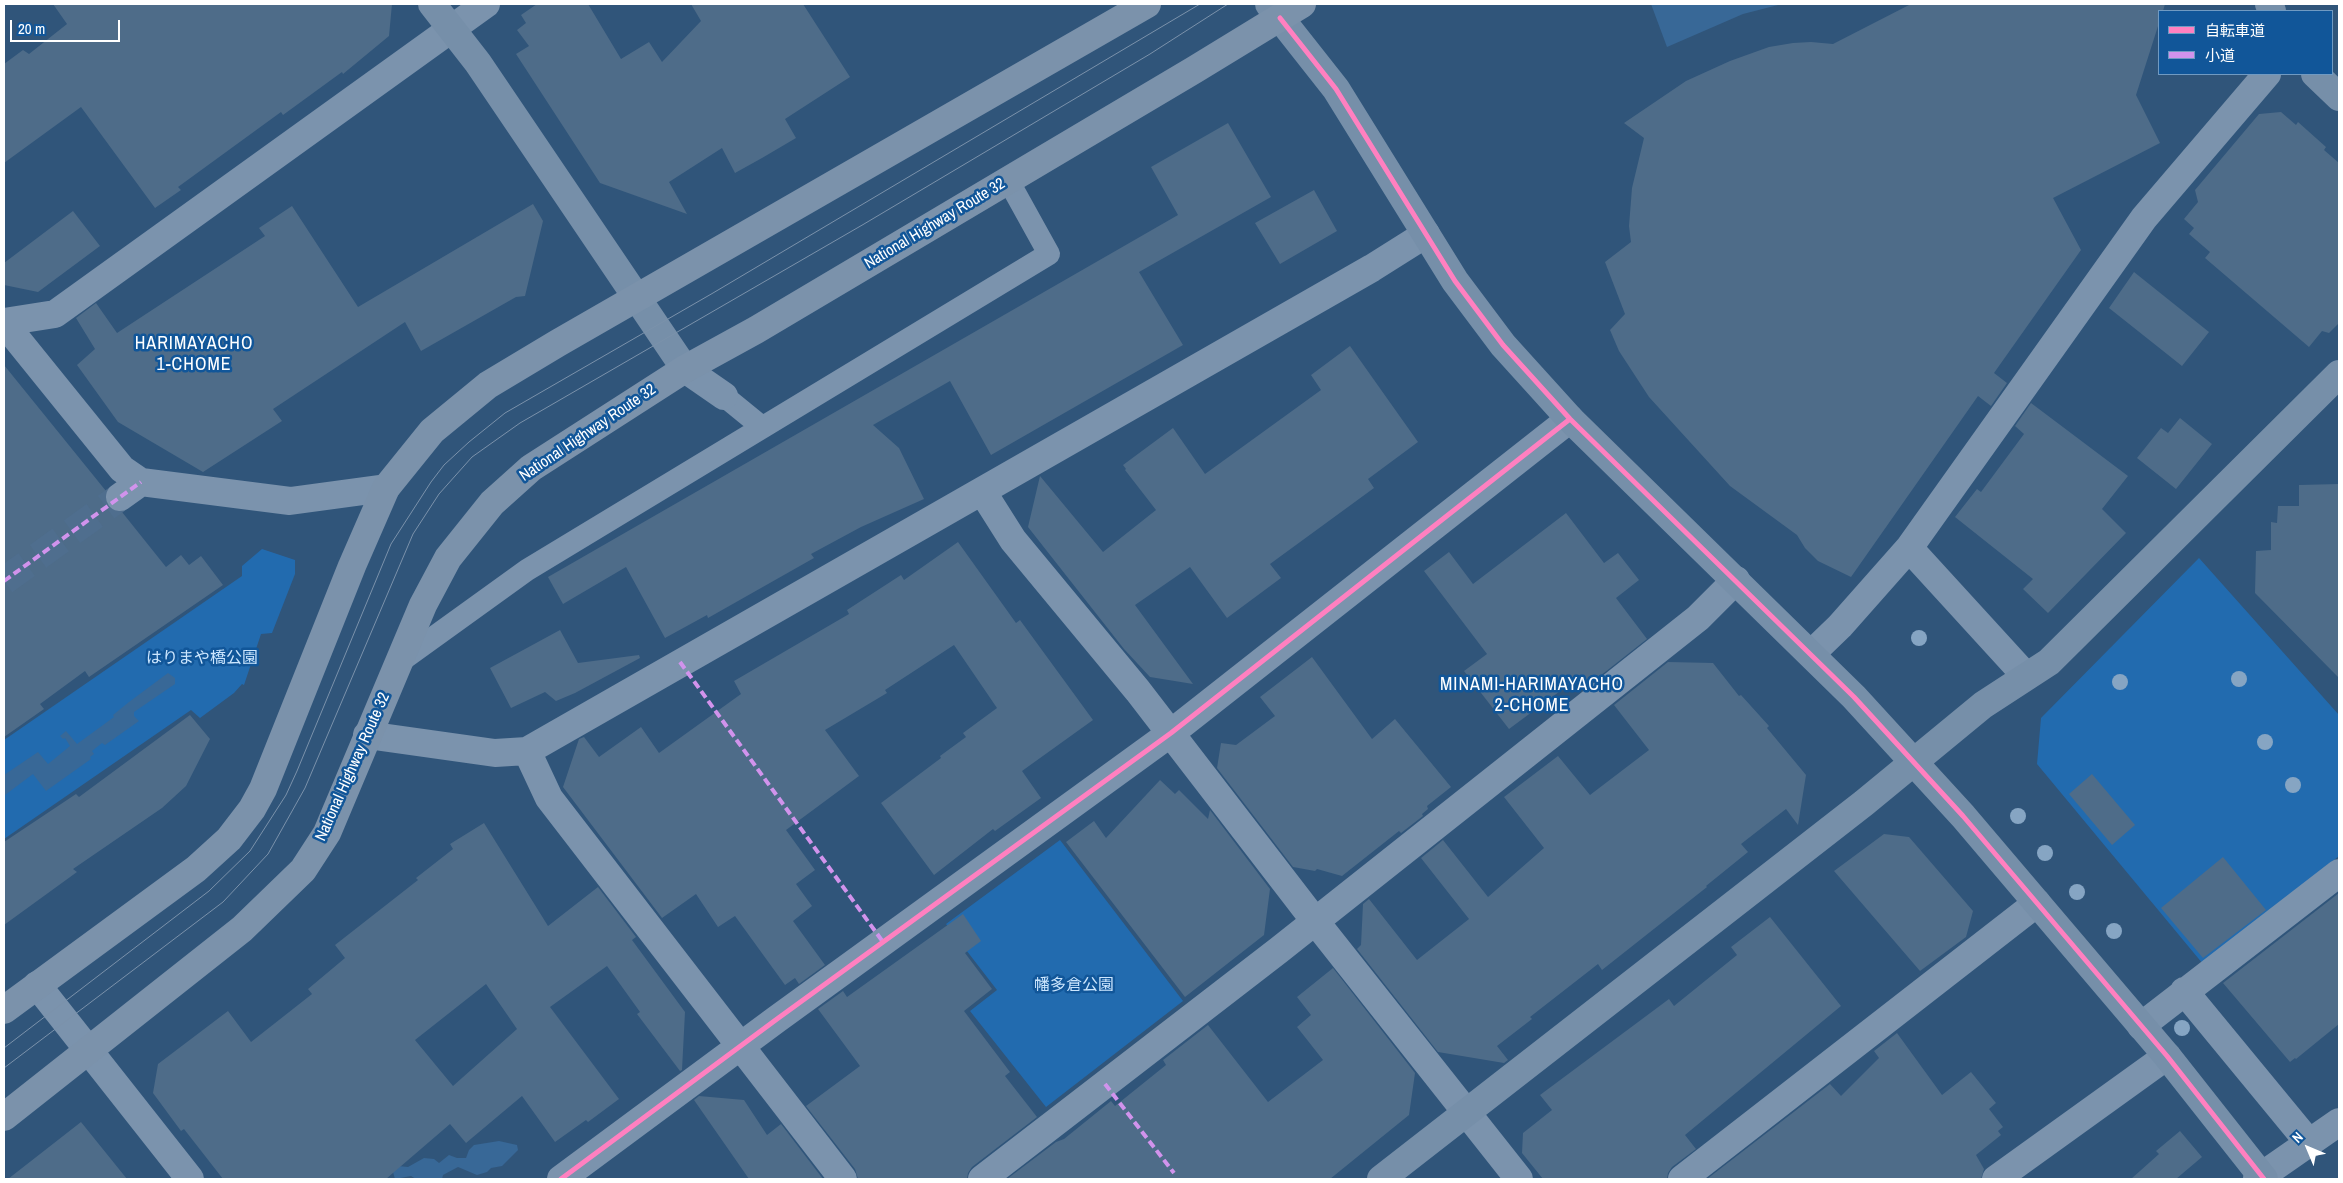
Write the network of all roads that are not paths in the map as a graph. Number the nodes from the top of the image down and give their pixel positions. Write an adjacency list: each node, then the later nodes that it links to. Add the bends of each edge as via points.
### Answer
1 (432, 4): 5 (street)
2 (486, 4): 5 (street)
3 (1147, 4): 11 (highway)
4 (1284, 8): 9 (highway, National Highway Route 32); 10 (street)
5 (451, 28): 11 (street); 12 (street, via 55,314)
6 (2267, 75): 20 (street, via 2144,218)
7 (2316, 75): 8 (street)
8 (2339, 97)
9 (1008, 180): 13 (highway, National Highway Route 32); 17 (lane, via 1049,254)
10 (1426, 234): 16 (street, via 1455,281 1503,345); 19 (street, via 1364,273)
11 (638, 298): 13 (street); 18 (highway, via 488,385 432,431)
12 (4, 322): 18 (street, via 122,470 130,489 290,501)
13 (685, 369): 15 (street); 23 (highway, National Highway Route 32, via 530,468 492,503 448,558)
14 (2339, 374): 24 (street, via 2049,662)
15 (724, 396): 17 (lane)
16 (1570, 419): 21 (street); 25 (street)
17 (762, 427): 23 (lane, via 527,570)
18 (386, 488): 32 (highway, via 252,809 229,838 196,868)
19 (982, 491): 25 (street, via 1013,540); 27 (street)
20 (1909, 548): 22 (street); 24 (street)
21 (1736, 580): 22 (street); 31 (street, via 1698,618)
22 (1811, 654): 28 (street)
23 (398, 663): 26 (highway, National Highway Route 32)
24 (2026, 676): 28 (street, via 1983,705)
25 (1171, 733): 31 (street); 36 (street)
26 (367, 735): 27 (street, via 495,753); 37 (highway, National Highway Route 32, via 327,833 303,870 242,929)
27 (527, 751): 36 (street, via 549,798)
28 (1913, 763): 30 (street, via 1964,816); 39 (street)
29 (2339, 873): 33 (street)
30 (2037, 903): 35 (street); 49 (street)
31 (1315, 921): 39 (street); 46 (street)
32 (37, 985): 34 (highway); 37 (street)
33 (2184, 991): 35 (street); 41 (street)
34 (4, 1010)
35 (2141, 1026): 38 (street)
36 (740, 1046): 44 (street); 45 (street)
37 (89, 1050): 40 (highway, National Highway Route 32); 43 (street)
38 (2167, 1056): 42 (street); 50 (street)
39 (1466, 1113): 47 (street); 48 (street)
40 (4, 1117)
41 (2327, 1131): 42 (street)
42 (2261, 1178)
43 (190, 1179)
44 (560, 1179)
45 (843, 1179)
46 (982, 1179)
47 (1382, 1179)
48 (1519, 1179)
49 (1682, 1179)
50 (1996, 1179)

